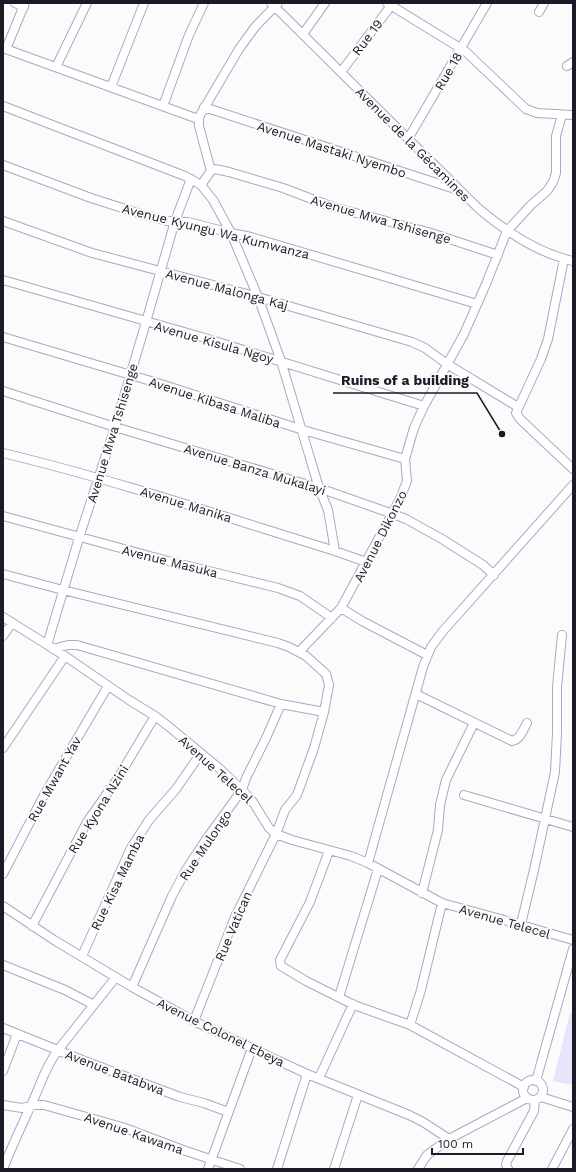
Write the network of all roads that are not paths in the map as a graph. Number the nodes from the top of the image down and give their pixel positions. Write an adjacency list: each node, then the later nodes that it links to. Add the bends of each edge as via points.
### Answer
1 (15, 3): 10 (street)
2 (87, 3): 15 (street)
3 (144, 3): 17 (street)
4 (204, 3): 19 (street)
5 (325, 3): 12 (street)
6 (487, 3): 14 (street, Rue 18)
7 (544, 3): 11 (street)
8 (275, 4): 12 (street, Avenue de la Gécamines); 20 (street, via 246,39)
9 (390, 4): 14 (street); 16 (street, Rue 19)
10 (24, 5): 13 (street)
11 (539, 12)
12 (303, 34): 16 (street, Avenue de la Gécamines)
13 (4, 48): 15 (street)
14 (461, 48): 21 (street, via 526,109 537,113); 24 (street, Rue 18)
15 (56, 67): 17 (street)
16 (341, 72): 24 (street, Avenue de la Gécamines)
17 (111, 87): 19 (street)
18 (3, 106): 27 (street)
19 (163, 106): 23 (street)
20 (204, 107): 23 (street); 29 (street, Avenue Mastaki Nyembo)
21 (562, 115): 22 (street); 32 (street, via 556,136 556,172 553,182)
22 (573, 115)
23 (198, 119): 26 (street)
24 (408, 139): 29 (street, Avenue de la Gécamines)
25 (3, 165): 31 (street, Avenue Kyungu Wa Kumwanza, via 114,206)
26 (211, 171): 28 (street); 34 (street, Avenue Mwa Tshisenge, via 215,169 229,172 283,188 333,207 428,232)
27 (192, 179): 28 (street); 31 (street, Avenue Mwa Tshisenge)
28 (201, 185): 33 (street, via 210,195)
29 (460, 190): 32 (street, Avenue de la Gécamines, via 478,208)
30 (3, 221): 37 (street, Avenue Malonga Kaj, via 92,253)
31 (175, 222): 33 (street, Avenue Kyungu Wa Kumwanza, via 183,221); 37 (street, Avenue Mwa Tshisenge)
32 (507, 230): 34 (street, Avenue Dikonzo); 35 (street, Avenue de la Gécamines)
33 (231, 233): 39 (street); 40 (street, Avenue Kyungu Wa Kumwanza, via 271,242)
34 (498, 255): 40 (street, Avenue Dikonzo)
35 (564, 259): 36 (street, Avenue de la Gécamines); 48 (street, via 548,339)
36 (573, 261)
37 (161, 271): 39 (street, Avenue Malonga Kaj); 41 (street, Avenue Mwa Tshisenge)
38 (3, 280): 41 (street, Avenue Kisula Ngoy)
39 (258, 297): 43 (street); 44 (street, Avenue Malonga Kaj, via 412,342)
40 (477, 304): 44 (street, Avenue Dikonzo)
41 (146, 322): 43 (street, Avenue Kisula Ngoy); 45 (street, Avenue Mwa Tshisenge)
42 (3, 337): 45 (street, Avenue Kibasa Maliba)
43 (281, 361): 47 (street, Avenue Kisula Ngoy); 50 (street)
44 (447, 364): 47 (street, Avenue Dikonzo); 48 (street, Avenue Malonga Kaj)
45 (130, 375): 49 (street, Avenue Mwa Tshisenge); 50 (street, Avenue Kibasa Maliba)
46 (3, 391): 49 (street, Avenue Banza Mukalayi)
47 (424, 406): 52 (street, Avenue Dikonzo)
48 (518, 407): 53 (street, via 518,417)
49 (115, 427): 54 (street, Avenue Mwa Tshisenge); 56 (street, Avenue Banza Mukalayi)
50 (303, 430): 52 (street, Avenue Kibasa Maliba); 56 (street)
51 (3, 453): 54 (street, Avenue Manika)
52 (405, 459): 57 (street, Avenue Dikonzo, via 406,485)
53 (573, 469)
54 (99, 478): 59 (street, Avenue Mwa Tshisenge); 60 (street, Avenue Manika)
55 (573, 485): 63 (street)
56 (319, 488): 57 (street, Avenue Banza Mukalayi); 60 (street, via 330,518)
57 (393, 514): 61 (street, Avenue Dikonzo); 63 (street, Avenue Banza Mukalayi, via 449,543)
58 (3, 516): 59 (street, Avenue Masuka)
59 (79, 538): 64 (street, Avenue Mwa Tshisenge); 67 (street, Avenue Masuka, via 278,588 300,596)
60 (335, 551): 61 (street, Avenue Manika)
61 (366, 562): 65 (street, Avenue Dikonzo)
62 (3, 574): 64 (street)
63 (494, 575): 73 (street, via 443,631)
64 (63, 590): 71 (street, Avenue Mwa Tshisenge); 72 (street, via 278,643)
65 (341, 608): 67 (street, Avenue Dikonzo); 73 (street)
66 (3, 617): 68 (street, Avenue Telecel)
67 (332, 618): 72 (street, Avenue Dikonzo)
68 (12, 623): 70 (street); 71 (street, Avenue Telecel)
69 (562, 635): 86 (street, via 554,772)
70 (3, 636)
71 (50, 647): 74 (street, Avenue Telecel); 77 (street, via 77,645)
72 (299, 652): 78 (street, Rue Vatican, via 316,664 327,677 329,685)
73 (427, 655): 76 (street)
74 (65, 656): 75 (street, Avenue Telecel); 82 (street)
75 (108, 686): 79 (street, Avenue Telecel); 92 (street, Rue Mwant Yav, via 44,795)
76 (416, 694): 80 (street); 90 (street)
77 (281, 704): 78 (street); 84 (street, Rue Mulongo)
78 (324, 712): 88 (street, Rue Vatican, via 298,791 286,810)
79 (155, 716): 83 (street, Avenue Telecel); 97 (street, Rue Kyona Nzini, via 118,778 87,822)
80 (474, 723): 81 (street, via 512,741 519,738); 93 (street, via 446,780 438,830)
81 (527, 723)
82 (3, 748)
83 (201, 753): 84 (street, Avenue Telecel); 100 (street, Rue Kisa Mamba, via 176,789 149,820 131,848)
84 (242, 790): 88 (street, Avenue Telecel); 103 (street, Rue Mulongo, via 186,870)
85 (464, 795): 86 (street)
86 (545, 819): 87 (street); 96 (street)
87 (573, 827)
88 (276, 834): 89 (street, Avenue Telecel); 107 (street, Rue Vatican, via 235,916)
89 (329, 851): 90 (street, Avenue Telecel); 104 (street, via 310,902 280,964)
90 (368, 863): 91 (street, Avenue Telecel)
91 (378, 869): 93 (street, Avenue Telecel); 104 (street)
92 (3, 874)
93 (422, 892): 94 (street, Avenue Telecel)
94 (442, 903): 96 (street, Avenue Telecel); 108 (street)
95 (3, 906): 97 (street, Avenue Colonel Ebeya)
96 (520, 924): 98 (street, Avenue Telecel)
97 (32, 926): 100 (street, Avenue Colonel Ebeya)
98 (573, 940)
99 (573, 949): 116 (street)
100 (82, 956): 102 (street, Avenue Colonel Ebeya)
101 (3, 965): 106 (street, via 65,990)
102 (116, 977): 103 (street, Avenue Colonel Ebeya); 106 (street)
103 (132, 987): 107 (street, Avenue Colonel Ebeya)
104 (339, 997): 105 (street)
105 (353, 1004): 108 (street); 115 (street)
106 (94, 1005): 112 (street)
107 (194, 1021): 111 (street, Avenue Colonel Ebeya)
108 (410, 1025): 117 (street)
109 (3, 1028): 110 (street, Avenue Batabwa)
110 (17, 1034): 112 (street, Avenue Batabwa); 113 (street)
111 (252, 1048): 114 (street, Avenue Colonel Ebeya); 123 (street)
112 (58, 1050): 121 (street, via 42,1078); 123 (street, Avenue Batabwa, via 180,1097)
113 (3, 1071)
114 (307, 1074): 115 (street, Avenue Colonel Ebeya); 131 (street)
115 (319, 1078): 118 (street, Avenue Colonel Ebeya)
116 (536, 1081): 117 (street, via 529,1082); 119 (street, via 542,1086 543,1094)
117 (524, 1087): 119 (street, via 524,1093)
118 (358, 1095): 125 (street, Avenue Colonel Ebeya, via 413,1116); 132 (street)
119 (534, 1098): 122 (street); 125 (street); 134 (street, via 534,1111 507,1161)
120 (3, 1105): 121 (street, Avenue Kawama, via 16,1108)
121 (31, 1106): 126 (street, Avenue Kawama, via 44,1105 107,1122); 128 (street)
122 (573, 1107)
123 (228, 1112): 126 (street)
124 (573, 1129): 127 (street)
125 (449, 1139): 133 (street, via 428,1155)
126 (212, 1160): 129 (street); 130 (street, Avenue Kawama)
127 (554, 1168)
128 (3, 1169)
129 (208, 1169)
130 (240, 1169)
131 (276, 1169)
132 (334, 1169)
133 (418, 1169)
134 (508, 1169)

